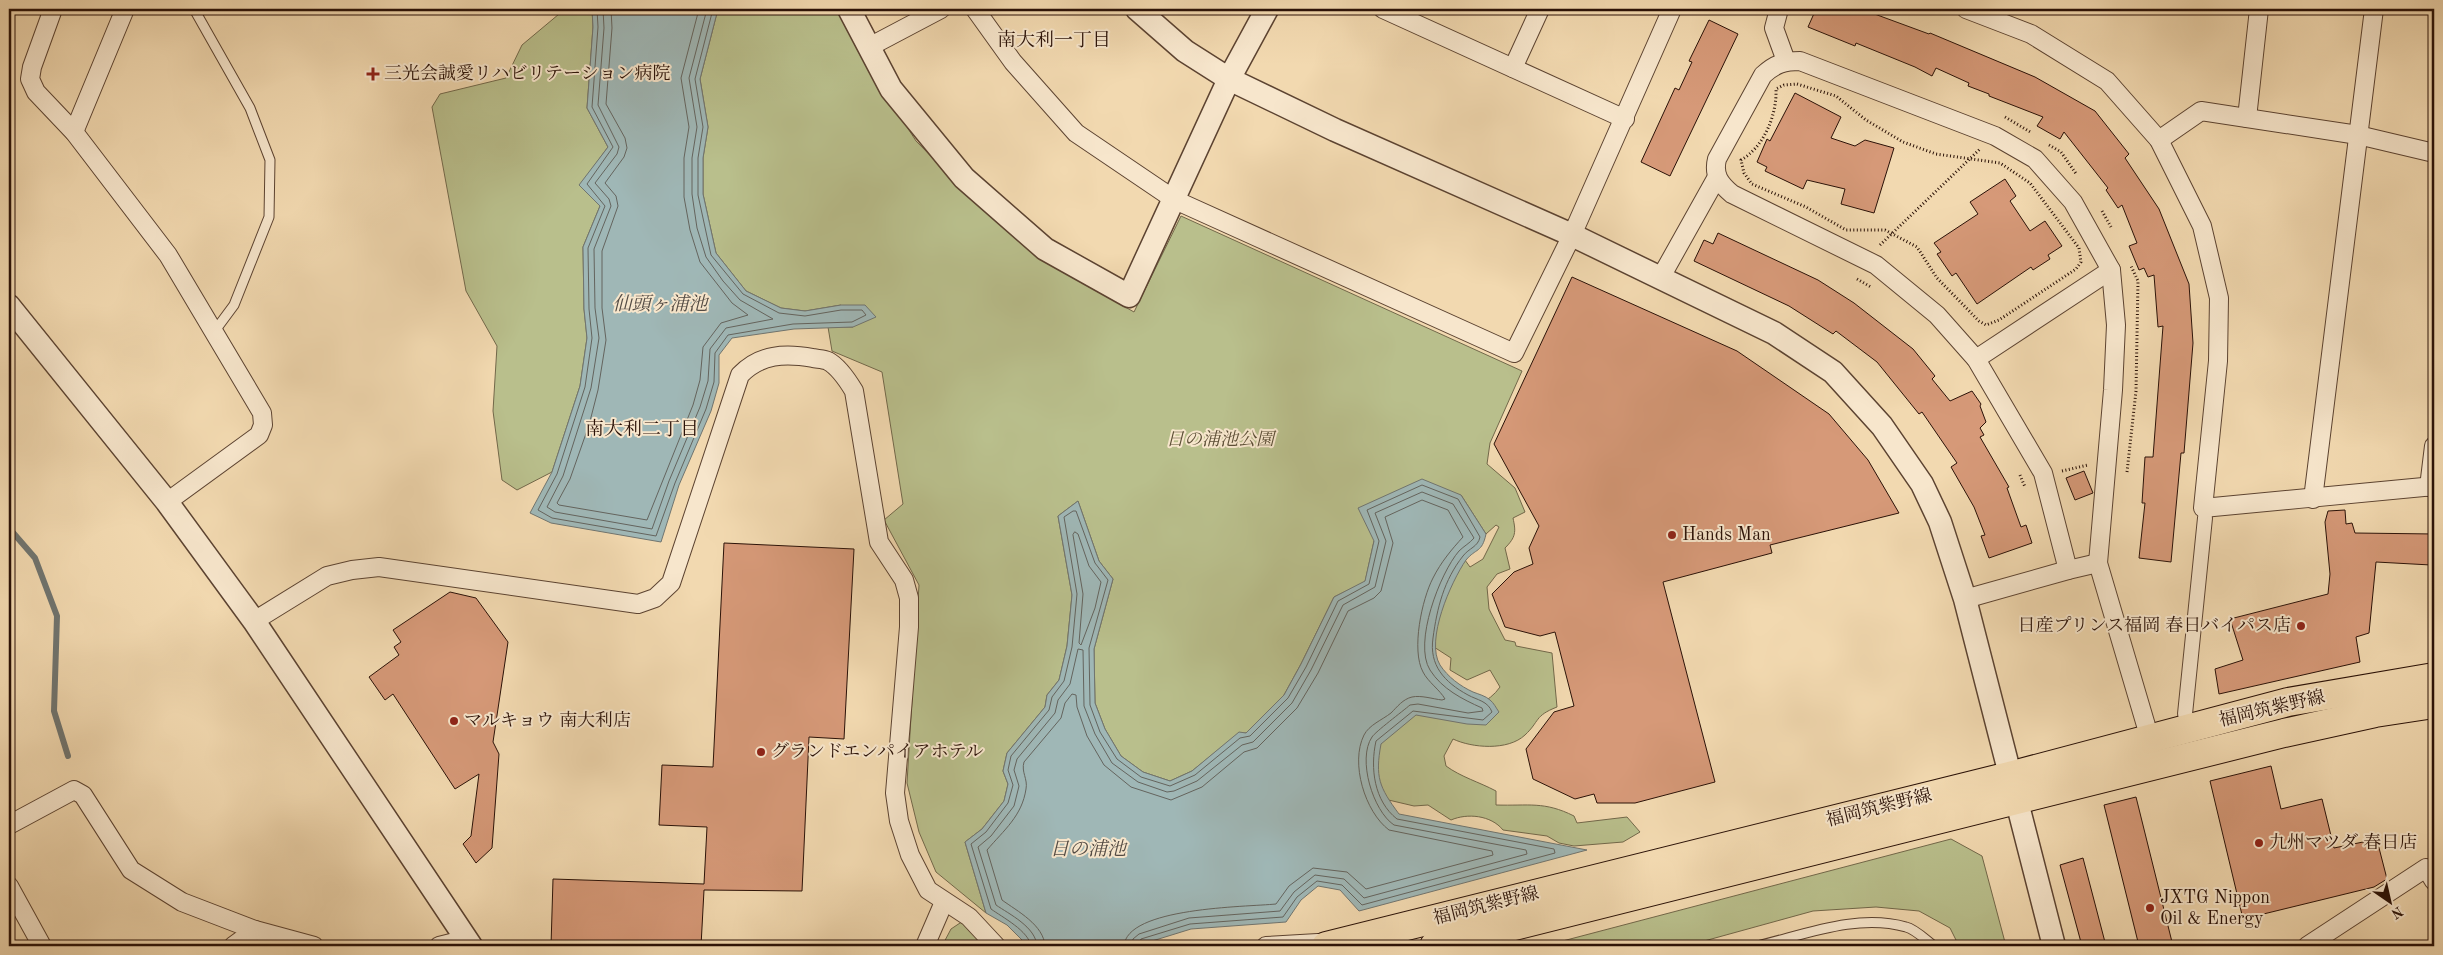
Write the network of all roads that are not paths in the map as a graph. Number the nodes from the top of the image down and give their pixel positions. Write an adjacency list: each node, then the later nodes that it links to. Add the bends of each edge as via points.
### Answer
1 (54, 9): 23 (street, via 30,79 36,92)
2 (125, 9): 23 (street)
3 (194, 9): 33 (lane, via 250,108 270,160 269,217 234,305)
4 (849, 9): 17 (street)
5 (941, 9): 17 (street)
6 (975, 9): 28 (street, via 1012,62 1076,133)
7 (1137, 9): 20 (street, via 1184,50)
8 (1267, 9): 20 (street)
9 (1383, 9): 16 (street)
10 (1540, 9): 19 (street)
11 (1672, 9): 22 (street)
12 (1779, 9): 18 (street, via 1774,28)
13 (1966, 9): 25 (street, via 2031,34 2107,81)
14 (2259, 9): 21 (street)
15 (2374, 9): 24 (street)
16 (1404, 13): 19 (street)
17 (868, 47): 28 (street, via 891,89 964,178 1045,249 1129,296)
18 (1786, 61): 27 (street, via 1763,74 1717,159); 30 (street, via 1800,60 1990,135 2035,159 2073,202)
19 (1513, 68): 22 (street)
20 (1229, 79): 28 (street); 29 (street, via 1335,130)
21 (2247, 118): 24 (street); 25 (street, via 2201,111)
22 (1625, 119): 29 (street)
23 (74, 132): 33 (street, via 168,255)
24 (2358, 135): 26 (street); 37 (street)
25 (2159, 140): 37 (street, via 2202,226 2219,298 2218,361 2203,508)
26 (2434, 153)
27 (1717, 176): 31 (street); 34 (street, via 1732,194 1868,261 1937,314)
28 (1175, 200): 29 (street, via 1514,353)
29 (1572, 235): 31 (street)
30 (2111, 270): 34 (street); 40 (street, via 2116,325)
31 (1660, 278): 42 (street, via 1774,333 1833,372 1882,426 1922,484 1942,527)
32 (9, 306): 38 (street)
33 (214, 332): 38 (street, via 262,413 263,425 259,435)
34 (1976, 359): 41 (street, via 2044,478)
35 (2434, 446): 36 (street)
36 (2432, 486): 37 (street)
37 (2313, 499)
38 (167, 502): 43 (street)
39 (2205, 518): 46 (street)
40 (2098, 563): 41 (street); 47 (street)
41 (2068, 570): 42 (street)
42 (1965, 599): 48 (street)
43 (254, 621): 52 (street, via 327,576 379,567 638,604 655,598 671,583 740,375 748,366 777,355 828,361 854,391 879,542 904,580 909,598 895,793 910,855 928,890); 55 (street)
44 (2434, 677): 47 (main road, 福岡筑紫野線, via 2288,702)
45 (2434, 704): 48 (main road, 福岡筑紫野線)
46 (2185, 714)
47 (2150, 739): 48 (main road, 福岡筑紫野線)
48 (2013, 789): 54 (main road, 福岡筑紫野線); 56 (main road, 福岡筑紫野線); 67 (street)
49 (9, 825): 53 (street, via 74,790 83,795 131,870 182,902)
50 (2434, 881): 68 (street, via 2426,868)
51 (9, 886): 57 (street)
52 (944, 902): 61 (street); 62 (street, via 969,917)
53 (255, 930): 58 (street); 59 (street)
54 (1508, 937): 64 (main road, 福岡筑紫野線)
55 (469, 943): 60 (street)
56 (1335, 944): 63 (street)
57 (42, 946)
58 (233, 946)
59 (314, 946)
60 (439, 946)
61 (925, 946)
62 (996, 946)
63 (1266, 946)
64 (1434, 946)
65 (1757, 946): 66 (lane, via 1849,923 1879,922 1907,927)
66 (1934, 946)
67 (2054, 946)
68 (2307, 946)

